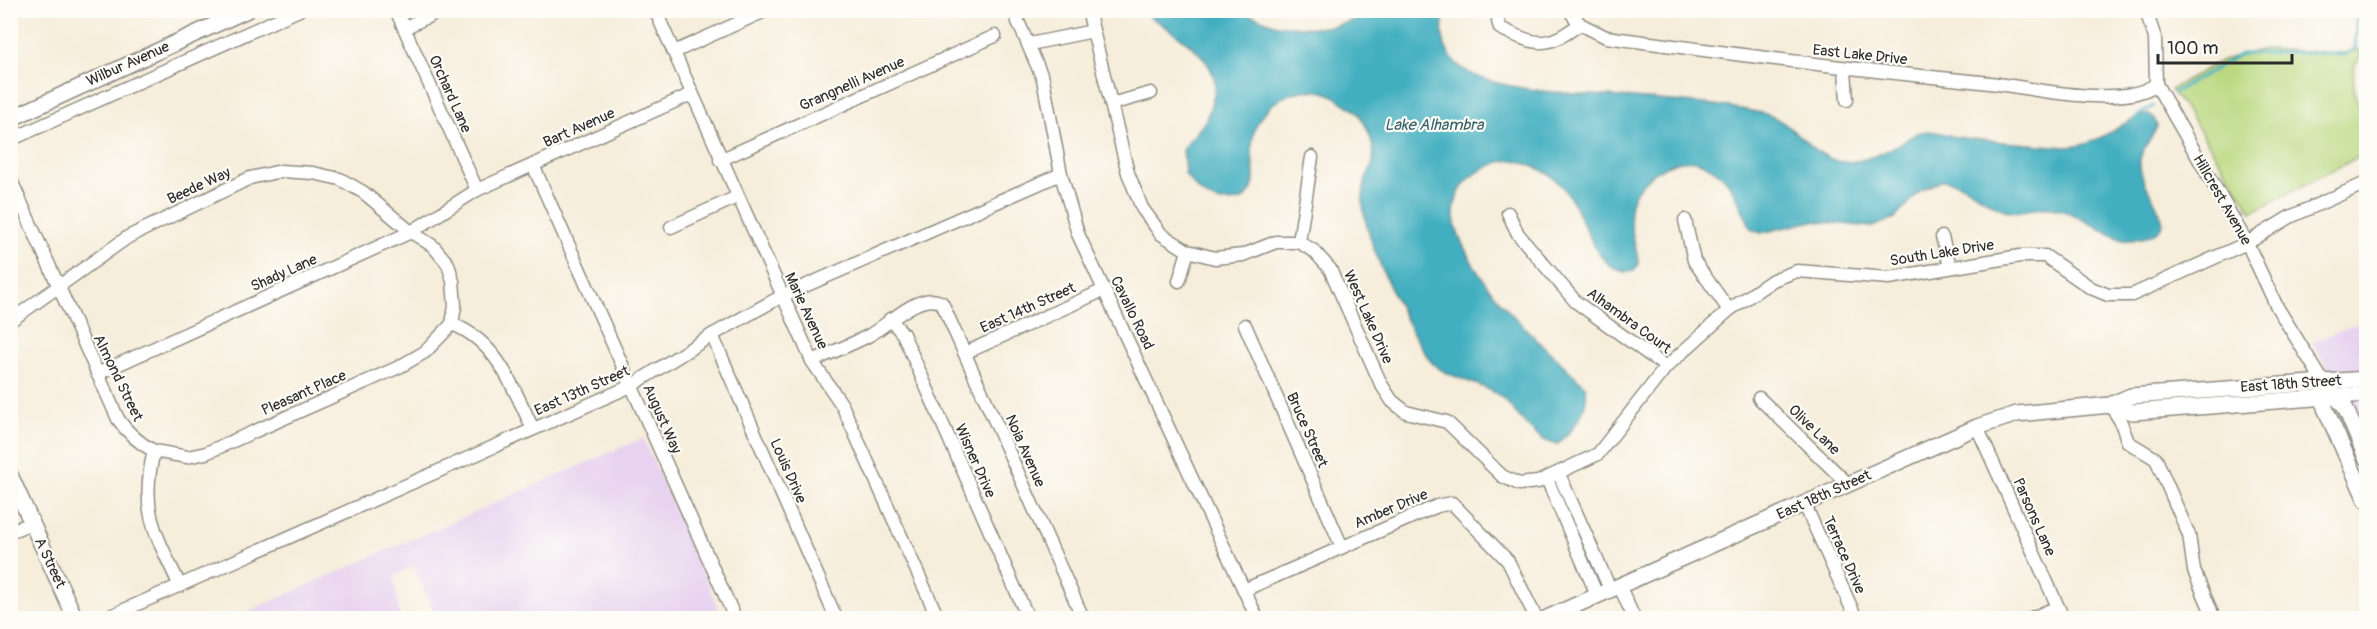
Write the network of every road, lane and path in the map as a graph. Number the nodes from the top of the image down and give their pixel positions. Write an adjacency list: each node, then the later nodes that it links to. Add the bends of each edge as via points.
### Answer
1 (247, 10): 24 (main road, Wilbur Avenue)
2 (299, 10): 25 (street)
3 (396, 10): 13 (street, Orchard Lane)
4 (442, 10): 13 (street)
5 (655, 10): 17 (street, Marie Avenue)
6 (767, 10): 17 (street)
7 (1013, 10): 16 (street, Cavallo Road)
8 (1088, 10): 14 (street)
9 (1569, 10): 12 (street, East Lake Drive)
10 (2143, 10): 19 (street, Hillcrest Avenue, via 2155,38)
11 (1498, 21): 12 (street, via 1500,28 1530,43 1558,40)
12 (1580, 24): 18 (street, East Lake Drive, via 1606,37)
13 (404, 28): 32 (street, Orchard Lane)
14 (1093, 31): 16 (street); 23 (street)
15 (995, 36): 27 (street, Grangnelli Avenue)
16 (1030, 44): 29 (street, Cavallo Road, via 1043,79)
17 (674, 52): 21 (street, Marie Avenue)
18 (1845, 69): 19 (street, East Lake Drive, via 2094,96 2122,95); 22 (street)
19 (2156, 84): 40 (street, Hillcrest Avenue)
20 (1151, 93): 23 (street)
21 (692, 94): 27 (street, Marie Avenue); 28 (street, Bart Avenue)
22 (1847, 100)
23 (1111, 104): 41 (street, via 1128,173 1142,208 1161,234)
24 (10, 119)
25 (10, 140)
26 (1312, 157): 39 (street)
27 (720, 160): 33 (street, Marie Avenue)
28 (533, 165): 32 (street, Bart Avenue); 59 (street, August Way)
29 (1061, 174): 45 (street, Cavallo Road, via 1078,234); 46 (street, East 13th Street)
30 (10, 178): 44 (street, Almond Street)
31 (2367, 183): 40 (street, South Lake Drive, via 2290,217)
32 (477, 190): 37 (street, Shady Lane)
33 (737, 196): 36 (street); 46 (street, Marie Avenue)
34 (1508, 213): 55 (street, Alhambra Court, via 1518,234 1576,302)
35 (1685, 219): 47 (street, via 1694,261)
36 (671, 227)
37 (411, 232): 44 (street, Beede Way, via 363,192 340,179 281,171 250,178 138,231); 50 (street, Beede Way, via 433,246 448,264 453,281); 56 (street, Shady Lane)
38 (1942, 237): 42 (street)
39 (1299, 242): 41 (street, via 1276,242 1243,255 1215,258); 69 (street, West Lake Drive, via 1314,251 1330,269 1392,401 1406,412 1447,422 1502,476 1519,484)
40 (2247, 243): 42 (street, South Lake Drive, via 2132,295 2108,295 2091,288 2045,256); 58 (street, Hillcrest Avenue, via 2277,307)
41 (1188, 252): 43 (street)
42 (1950, 266): 47 (street, South Lake Drive, via 1889,278 1797,272 1773,280)
43 (1179, 282)
44 (59, 286): 49 (street, Beede Way); 56 (street, Almond Street)
45 (1104, 290): 53 (street, East 14th Street); 77 (street, Cavallo Road)
46 (782, 296): 52 (street, East 13th Street); 54 (street, Marie Avenue)
47 (1729, 310): 55 (street, South Lake Drive)
48 (890, 319): 53 (street, Noia Avenue, via 936,299 942,303); 54 (street, via 871,335); 85 (street, Wisner Drive, via 903,334)
49 (10, 321)
50 (452, 324): 65 (street, via 465,329 496,357); 66 (street, Pleasant Place, via 425,352 399,367 207,453 187,457)
51 (1245, 325): 75 (street, Bruce Street)
52 (712, 335): 59 (street, East 13th Street); 83 (street, Louis Drive)
53 (965, 353): 86 (street, Noia Avenue)
54 (812, 361): 84 (street, Marie Avenue, via 842,405)
55 (1666, 367): 69 (street, South Lake Drive, via 1598,454)
56 (98, 374): 66 (street, Almond Street, via 126,431)
57 (2367, 379): 58 (main road, East 18th Street)
58 (2324, 383): 62 (main road, Hillcrest Avenue); 63 (main road, East 18th Street, via 2131,396)
59 (631, 386): 65 (street, East 13th Street); 82 (street, August Way)
60 (2367, 394): 62 (main road, East 18th Street)
61 (1759, 398): 70 (street, Olive Lane)
62 (2331, 398): 63 (main road, East 18th Street, via 2133,412); 67 (main road, Hillcrest Avenue, via 2345,407); 71 (main road, Hillcrest Avenue, via 2325,408)
63 (2110, 405): 64 (main road, East 18th Street, via 2017,414); 93 (street, via 2128,442 2156,459 2189,535 2193,571)
64 (1977, 427): 70 (main road, East 18th Street); 79 (street, Parsons Lane)
65 (533, 429): 76 (street, East 13th Street)
66 (154, 451): 76 (street, via 148,475 149,513)
67 (2367, 458)
68 (10, 474): 73 (main road, A Street)
69 (1554, 476): 78 (street)
70 (1848, 484): 72 (main road, East 18th Street)
71 (2367, 500)
72 (1804, 503): 78 (main road, East 18th Street); 91 (street, Terrace Drive)
73 (31, 523): 74 (street); 80 (main road, A Street)
74 (10, 532)
75 (1342, 547): 77 (street, Amber Drive); 88 (street, Amber Drive, via 1452,502 1508,561)
76 (180, 586): 81 (street, East 13th Street)
77 (1244, 590): 87 (street, Cavallo Road)
78 (1609, 590): 89 (main road, East 18th Street); 90 (street)
79 (2061, 613): 92 (street)
80 (75, 618)
81 (106, 618)
82 (735, 618)
83 (836, 618)
84 (938, 618)
85 (1028, 618)
86 (1083, 618)
87 (1257, 618)
88 (1536, 618)
89 (1547, 618)
90 (1634, 618)
91 (1856, 618)
92 (2032, 618)
93 (2214, 618)

